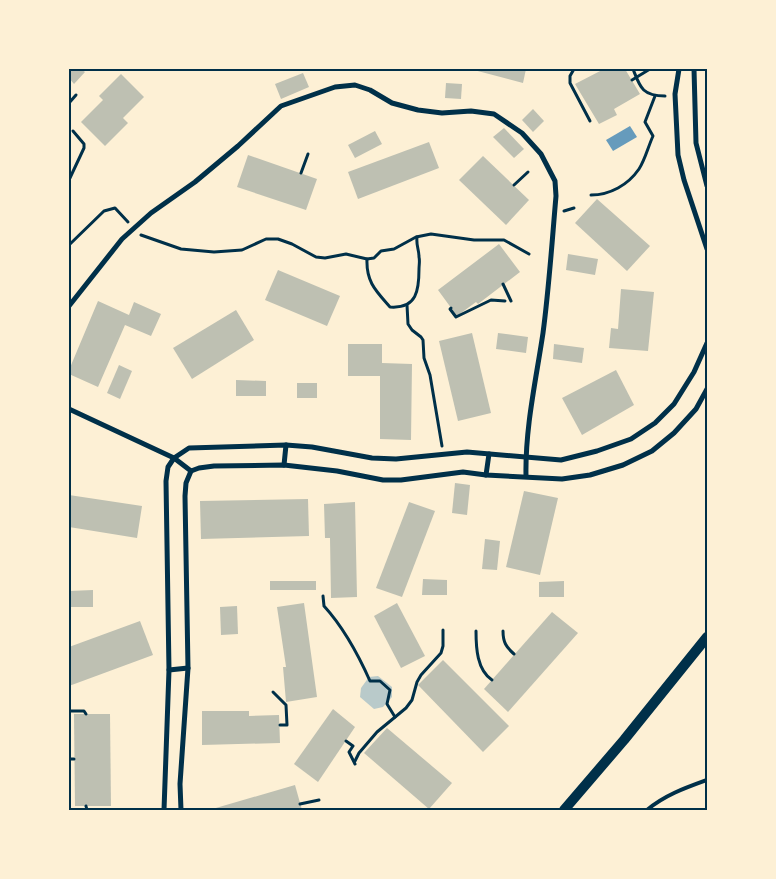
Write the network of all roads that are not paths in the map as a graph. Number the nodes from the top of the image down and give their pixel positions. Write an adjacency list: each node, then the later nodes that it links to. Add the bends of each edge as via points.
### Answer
1 (679, 69): 4 (street, via 675,94 678,155)
2 (694, 69): 3 (street, via 696,143)
3 (707, 186)
4 (707, 249)
5 (69, 306): 11 (street, via 122,239 196,182 281,106 335,87 354,85 392,103 418,110 494,114 522,133 541,154 555,181 544,330)
6 (707, 343): 11 (street, via 674,404 655,423 631,439 561,460)
7 (707, 390): 16 (street, via 696,409 674,433 652,451 623,465 590,475 562,478)
8 (69, 409): 12 (street)
9 (286, 445): 10 (street, via 372,458 396,459 467,452); 12 (street, via 190,448); 13 (street)
10 (489, 454): 11 (street); 15 (street)
11 (526, 457): 16 (street)
12 (174, 458): 14 (street); 19 (street, via 168,467 166,481)
13 (284, 465): 14 (street); 15 (street, via 383,480 463,472)
14 (191, 471): 18 (street, via 185,496)
15 (486, 475): 16 (street)
16 (526, 476)
17 (707, 637): 23 (main road)
18 (188, 668): 19 (street); 22 (street)
19 (169, 670): 21 (street)
20 (707, 780): 24 (lane, via 676,791)
21 (164, 810)
22 (181, 810)
23 (564, 810)
24 (647, 810)

